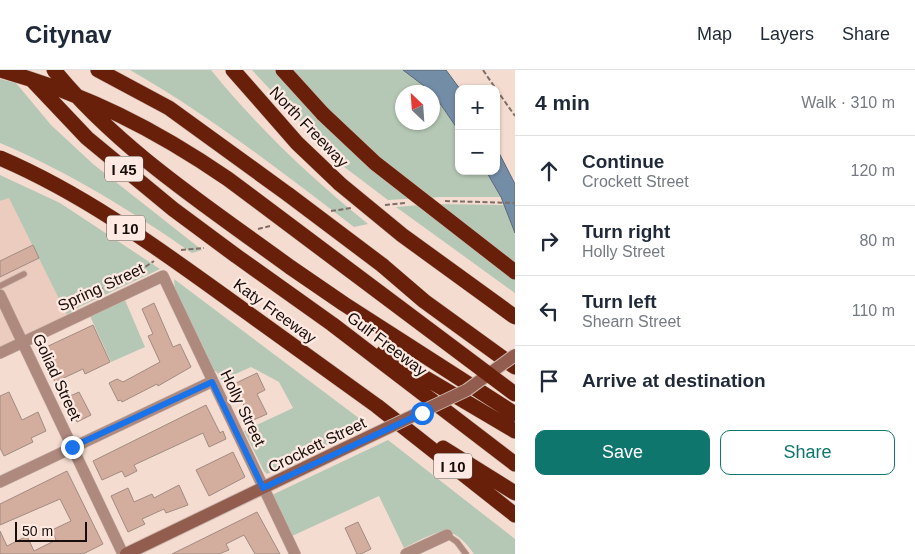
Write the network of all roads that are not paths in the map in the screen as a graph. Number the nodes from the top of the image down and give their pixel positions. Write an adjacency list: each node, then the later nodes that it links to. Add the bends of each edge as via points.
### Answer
1 (0, 70): 19 (highway, bridge, via 100,104 180,146)
2 (24, 70): 14 (highway, Gulf Freeway / I 45, bridge, via 87,138 173,209)
3 (54, 70): 21 (highway, bridge, via 103,122 159,170 344,304)
4 (98, 70): 17 (highway, bridge, via 169,108 382,265 424,301)
5 (232, 70): 13 (highway, North Freeway, bridge, via 297,143 340,184 402,235)
6 (283, 70): 8 (highway, bridge, via 375,163)
7 (0, 158): 20 (highway, Katy Freeway / I 10, bridge, via 100,211)
8 (515, 272)
9 (24, 274): 11 (lane)
10 (163, 276): 15 (street, Spring Street); 18 (street, Holly Street)
11 (0, 286)
12 (0, 295): 15 (street, Goliad Street)
13 (515, 317)
14 (332, 324): 22 (highway); 24 (highway, Gulf Freeway / I 45)
15 (22, 342): 16 (street, Spring Street); 23 (street, Goliad Street)
16 (0, 353)
17 (514, 364): 26 (main road, Crockett Street, bridge)
18 (212, 382): 23 (street); 26 (street, Holly Street)
19 (515, 394)
20 (377, 406): 27 (highway); 28 (highway, Katy Freeway / I 10)
21 (515, 414)
22 (515, 432)
23 (72, 447): 25 (street); 30 (street, Goliad Street)
24 (515, 464)
25 (0, 482)
26 (263, 488): 30 (main road, Crockett Street); 31 (street, Holly Street)
27 (515, 493)
28 (515, 515)
29 (447, 535): 32 (street); 33 (lane)
30 (125, 554)
31 (295, 554)
32 (406, 554)
33 (466, 554)

